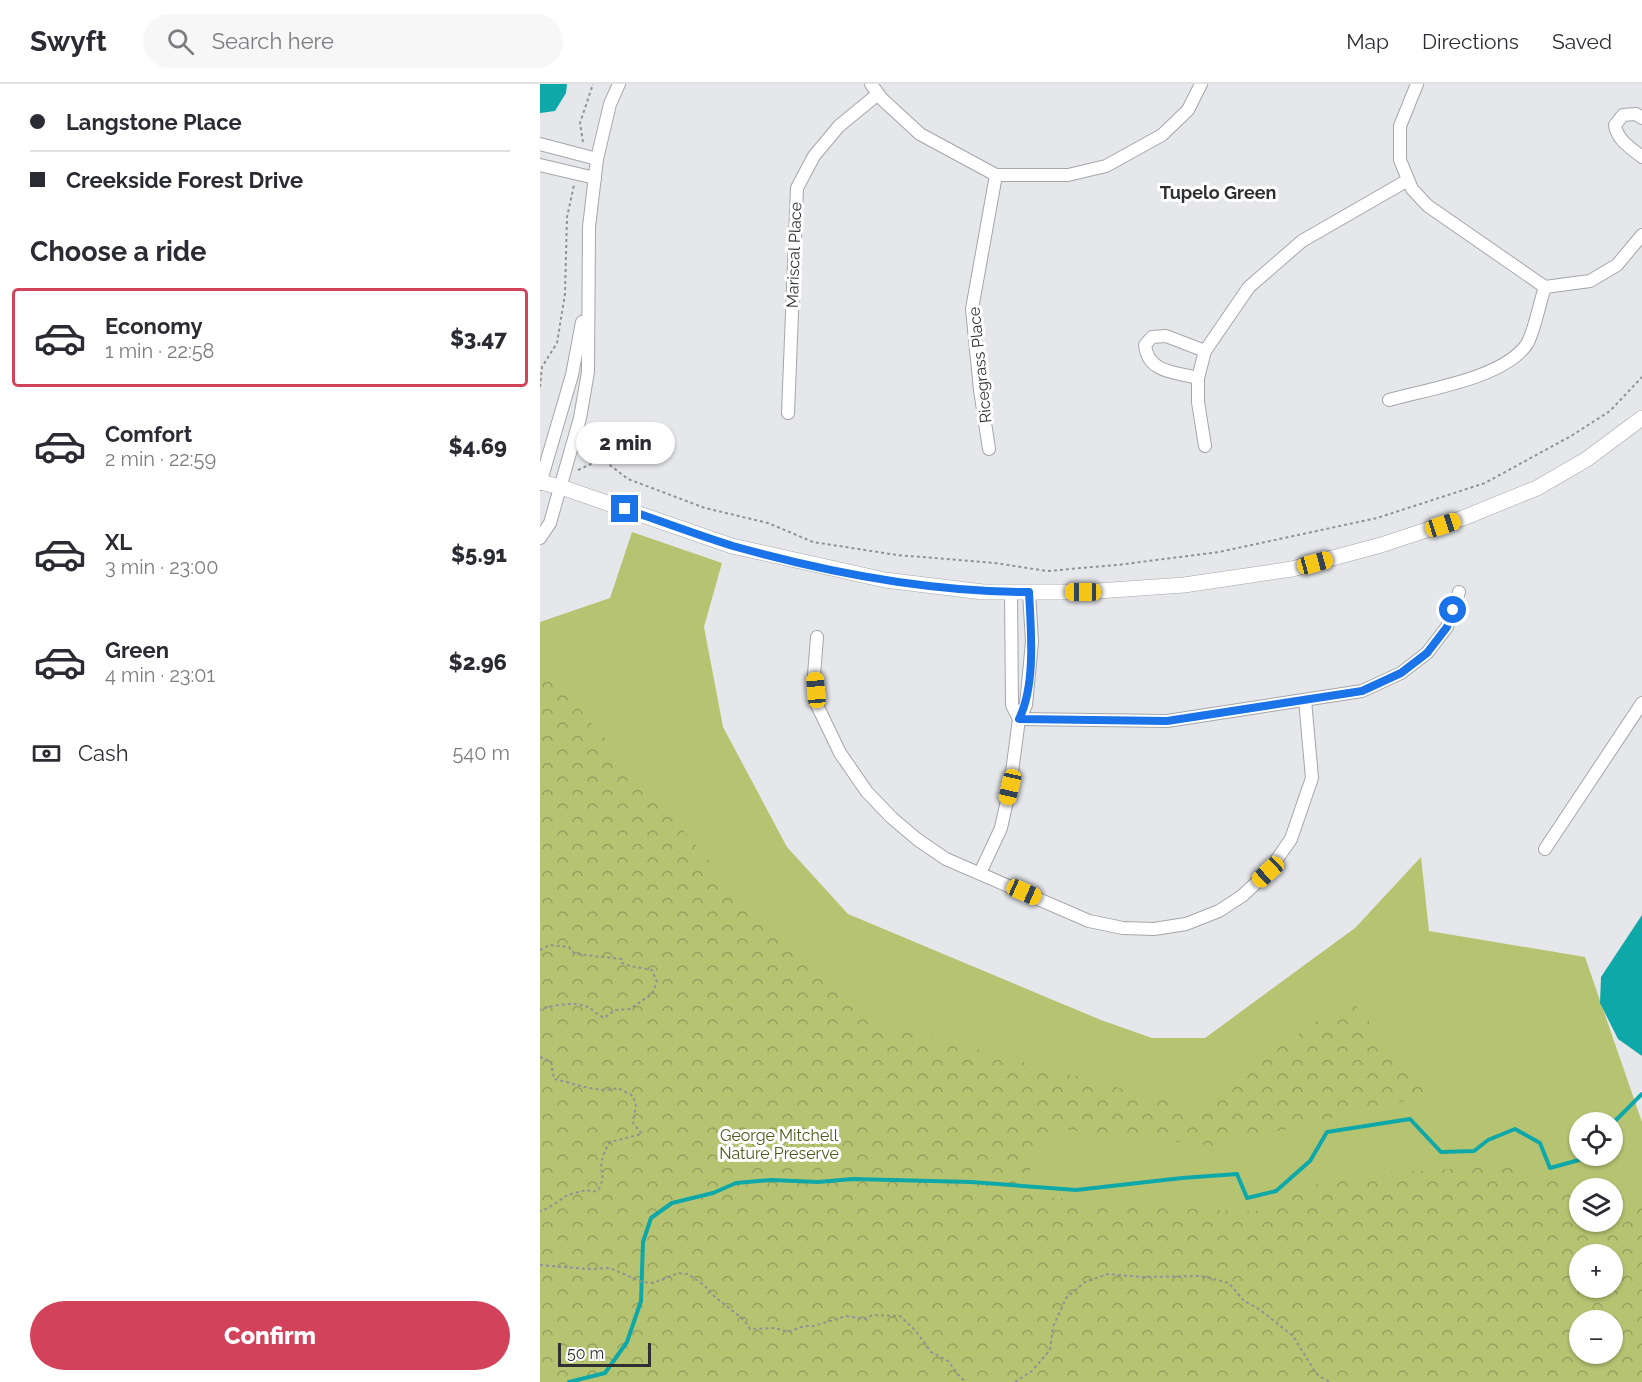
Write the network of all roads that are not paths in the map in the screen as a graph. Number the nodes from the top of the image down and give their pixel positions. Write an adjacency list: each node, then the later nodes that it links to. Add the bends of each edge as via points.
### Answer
1 (619, 84): 8 (street, via 610,104)
2 (1201, 84): 10 (street, via 1188,110 1162,135 1106,166 1068,175)
3 (1417, 84): 12 (street, via 1400,126 1400,160)
4 (875, 89): 10 (street, via 920,134); 19 (street, Mariscal Place, via 814,156 797,188)
5 (1642, 118): 7 (street, via 1636,114 1623,115 1615,125 1619,136)
6 (540, 144): 8 (street)
7 (1642, 157)
8 (597, 159): 11 (street)
9 (540, 165): 11 (street)
10 (996, 175): 22 (street, Ricegrass Place, via 972,309)
11 (595, 178): 15 (street, via 589,227)
12 (1408, 180): 14 (street, via 1428,206); 16 (street, via 1302,241 1249,287)
13 (1642, 235): 14 (street, via 1617,266 1590,281)
14 (1545, 287): 18 (street, via 1528,343 1510,362 1487,374)
15 (588, 295): 23 (street, via 572,375); 24 (street, via 588,372)
16 (1205, 351): 17 (street); 17 (street, via 1166,336 1152,336 1145,345 1146,357 1156,367)
17 (1198, 378): 21 (street)
18 (1389, 400)
19 (789, 413)
20 (1642, 418): 27 (main road, via 1587,459 1537,488 1382,545 1292,569 1184,585)
21 (1205, 446)
22 (989, 449)
23 (540, 483): 24 (main road)
24 (561, 487): 25 (street, via 550,523); 26 (main road, via 732,546 885,580)
25 (540, 538)
26 (1011, 592): 27 (main road); 32 (street, via 1012,705)
27 (1029, 592): 32 (street, via 1032,642 1026,705)
28 (1459, 592): 30 (street, via 1447,627 1427,653 1401,673 1362,691)
29 (817, 637): 34 (street, via 817,705 840,753 867,792 892,818 946,859)
30 (1305, 700): 32 (street, via 1167,721); 34 (street, via 1312,778 1291,839 1268,872 1219,911 1186,924 1123,928 1089,921)
31 (1642, 703): 33 (street)
32 (1019, 719): 34 (street, via 1001,828)
33 (1545, 849)
34 (980, 873)

